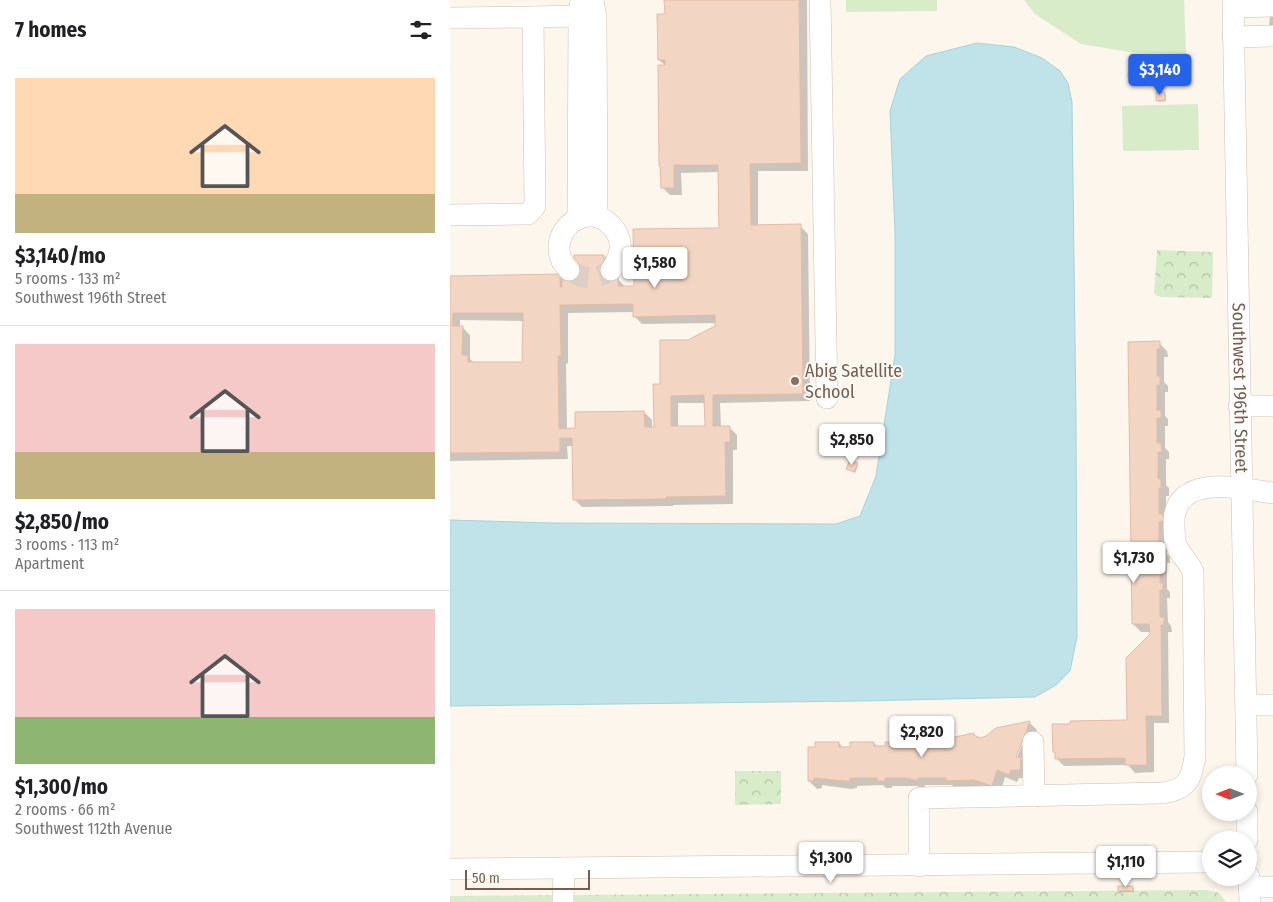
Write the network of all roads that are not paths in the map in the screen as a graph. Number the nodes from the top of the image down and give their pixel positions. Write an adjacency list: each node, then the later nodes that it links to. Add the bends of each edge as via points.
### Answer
1 (593, 0): 11 (street, via 596,18)
2 (820, 0): 14 (street)
3 (1233, 3): 4 (street); 9 (street, Southwest 196th Street)
4 (1273, 6)
5 (580, 8): 6 (street); 11 (street)
6 (534, 17): 7 (street); 10 (street, via 534,206 528,214)
7 (450, 18)
8 (1273, 36): 9 (street)
9 (1233, 37): 15 (street, Southwest 196th Street)
10 (450, 215)
11 (588, 218): 12 (street, via 567,226 561,236 559,248); 13 (street, via 611,225 618,235 621,246)
12 (568, 270)
13 (611, 270)
14 (827, 398)
15 (1239, 406): 16 (street); 17 (street, Southwest 196th Street)
16 (1273, 406)
17 (1241, 489): 18 (street); 19 (street, Southwest 196th Street); 23 (street, via 1208,487 1195,490 1183,497 1175,512 1176,546 1192,572 1195,756 1190,777 1178,790 1162,793)
18 (1273, 494)
19 (1246, 705): 20 (street); 22 (street, Southwest 196th Street)
20 (1273, 705)
21 (1033, 742): 23 (street)
22 (1246, 766)
23 (1034, 796): 25 (street, via 919,798)
24 (1202, 862): 25 (street)
25 (919, 866): 26 (street)
26 (564, 868): 27 (street); 30 (street)
27 (450, 869)
28 (1273, 887): 29 (street)
29 (1249, 889)
30 (563, 902)

